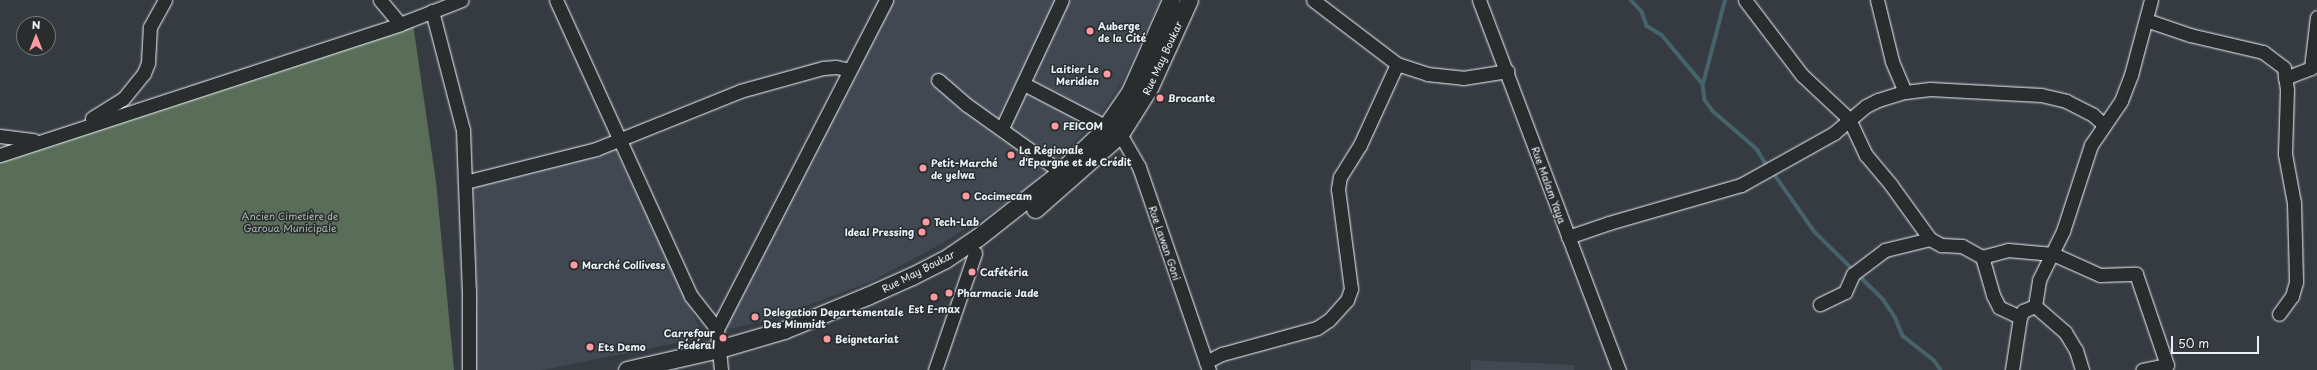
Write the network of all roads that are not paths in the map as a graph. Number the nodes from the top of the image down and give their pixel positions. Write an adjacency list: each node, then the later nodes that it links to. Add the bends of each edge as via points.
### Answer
1 (165, 0): 27 (street, via 150,26 148,63 144,73 123,99)
2 (380, 0): 17 (street)
3 (462, 0): 14 (street)
4 (556, 0): 31 (street)
5 (886, 0): 19 (street)
6 (1062, 0): 23 (street)
7 (1172, 0): 29 (main road, Rue May Boukar)
8 (1189, 0): 29 (main road, Rue May Boukar, via 1149,88)
9 (1313, 0): 18 (street)
10 (1479, 0): 20 (street, Rue Malam Yaya)
11 (1745, 0): 25 (street, via 1802,75)
12 (1877, 0): 24 (street, via 1892,61)
13 (2151, 0): 16 (street)
14 (432, 11): 17 (street); 35 (street, via 447,74 460,113)
15 (2317, 17): 21 (street, via 2311,68)
16 (2146, 20): 21 (street, via 2184,33 2263,52 2284,68); 26 (street, via 2120,101)
17 (400, 24): 27 (street)
18 (1397, 64): 20 (street, via 1427,74 1462,78); 47 (street, via 1360,145 1340,177 1338,189 1351,289 1347,300 1329,320 1316,328 1222,354)
19 (850, 70): 31 (street, via 823,68 740,91); 45 (street)
20 (1507, 71): 36 (street, Rue Malam Yaya)
21 (2285, 78): 43 (street, via 2285,154 2294,203 2296,282 2292,296)
22 (938, 80): 28 (street, via 967,105)
23 (1024, 84): 28 (street); 29 (street)
24 (1905, 92): 25 (street, via 1878,100); 26 (street, via 1930,89 2042,95 2066,101 2093,115)
25 (1849, 119): 36 (street, via 1834,133 1741,185 1609,222); 37 (street, via 1866,156 1891,185)
26 (2103, 124): 39 (street, via 2089,152)
27 (75, 128): 32 (street)
28 (1002, 128): 34 (street)
29 (1113, 130): 34 (main road, Rue May Boukar); 38 (main road, Rue May Boukar, via 1056,192); 47 (street, Rue Lawan Goni, via 1139,167)
30 (0, 136): 32 (street)
31 (618, 140): 35 (street, via 555,161); 45 (street, via 691,296)
32 (39, 141): 33 (street)
33 (0, 155)
34 (1061, 172): 46 (main road, Rue May Boukar, via 1001,220 944,260)
35 (465, 182): 49 (street)
36 (1568, 237): 53 (street, Rue Malam Yaya)
37 (1930, 239): 40 (street, via 1941,245 1962,246); 41 (street, via 1885,250 1856,271 1845,292)
38 (975, 253): 46 (main road, Rue May Boukar, via 850,315 787,341); 52 (street)
39 (2053, 254): 40 (street, via 2008,250); 42 (street, via 2039,280); 48 (street, via 2100,275 2136,274)
40 (1982, 257): 44 (street, via 1999,307)
41 (1820, 304)
42 (2035, 306): 44 (street, via 2023,311); 55 (street, via 2065,332 2076,350)
43 (2279, 314)
44 (2020, 317): 54 (street)
45 (717, 329): 46 (street)
46 (720, 360): 50 (main road, Rue May Boukar); 51 (main road, Rue May Boukar)
47 (1207, 366)
48 (2168, 368): 56 (street)
49 (469, 370)
50 (627, 370)
51 (681, 370)
52 (934, 370)
53 (1619, 370)
54 (2012, 370)
55 (2082, 370)
56 (2142, 370)

